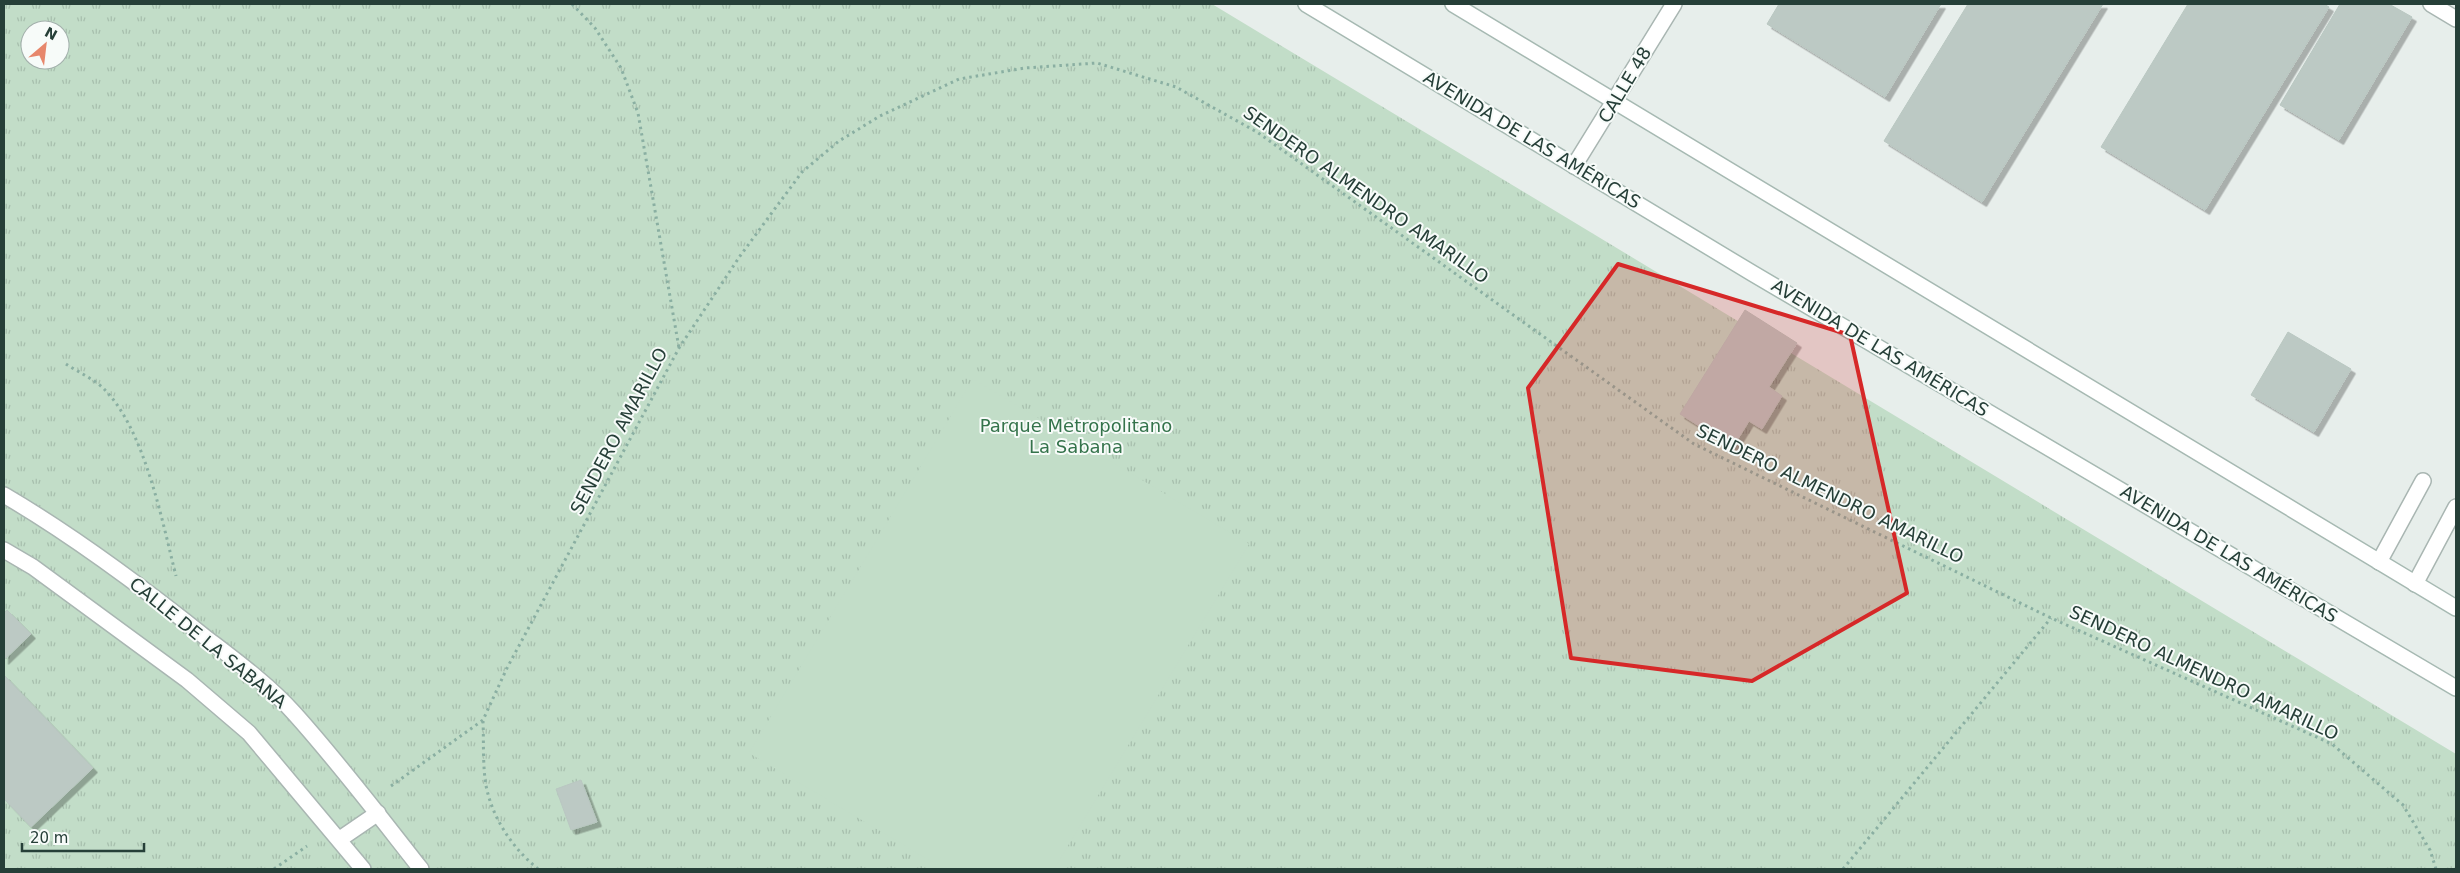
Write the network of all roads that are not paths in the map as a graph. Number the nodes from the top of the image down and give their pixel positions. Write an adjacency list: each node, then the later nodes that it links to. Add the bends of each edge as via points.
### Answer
1 (1306, 4): 7 (main road, AVENIDA DE LAS AMÉRICAS)
2 (1453, 4): 6 (main road)
3 (1674, 4): 6 (main road, CALLE 48)
4 (2431, 4): 5 (main road)
5 (2456, 19)
6 (1615, 102): 7 (main road, CALLE 48); 12 (main road)
7 (1574, 166): 15 (main road, AVENIDA DE LAS AMÉRICAS)
8 (2423, 481): 12 (main road)
9 (4, 494): 16 (main road, CALLE DE LA SABANA, via 46,519 232,658 293,712)
10 (2456, 507): 13 (main road)
11 (4, 550): 17 (main road, via 33,567 186,680 249,733)
12 (2379, 562): 13 (main road)
13 (2415, 584): 14 (main road)
14 (2456, 608)
15 (2456, 688)
16 (378, 814): 17 (main road); 19 (main road, CALLE DE LA SABANA)
17 (340, 839): 18 (main road)
18 (363, 869)
19 (421, 869)

